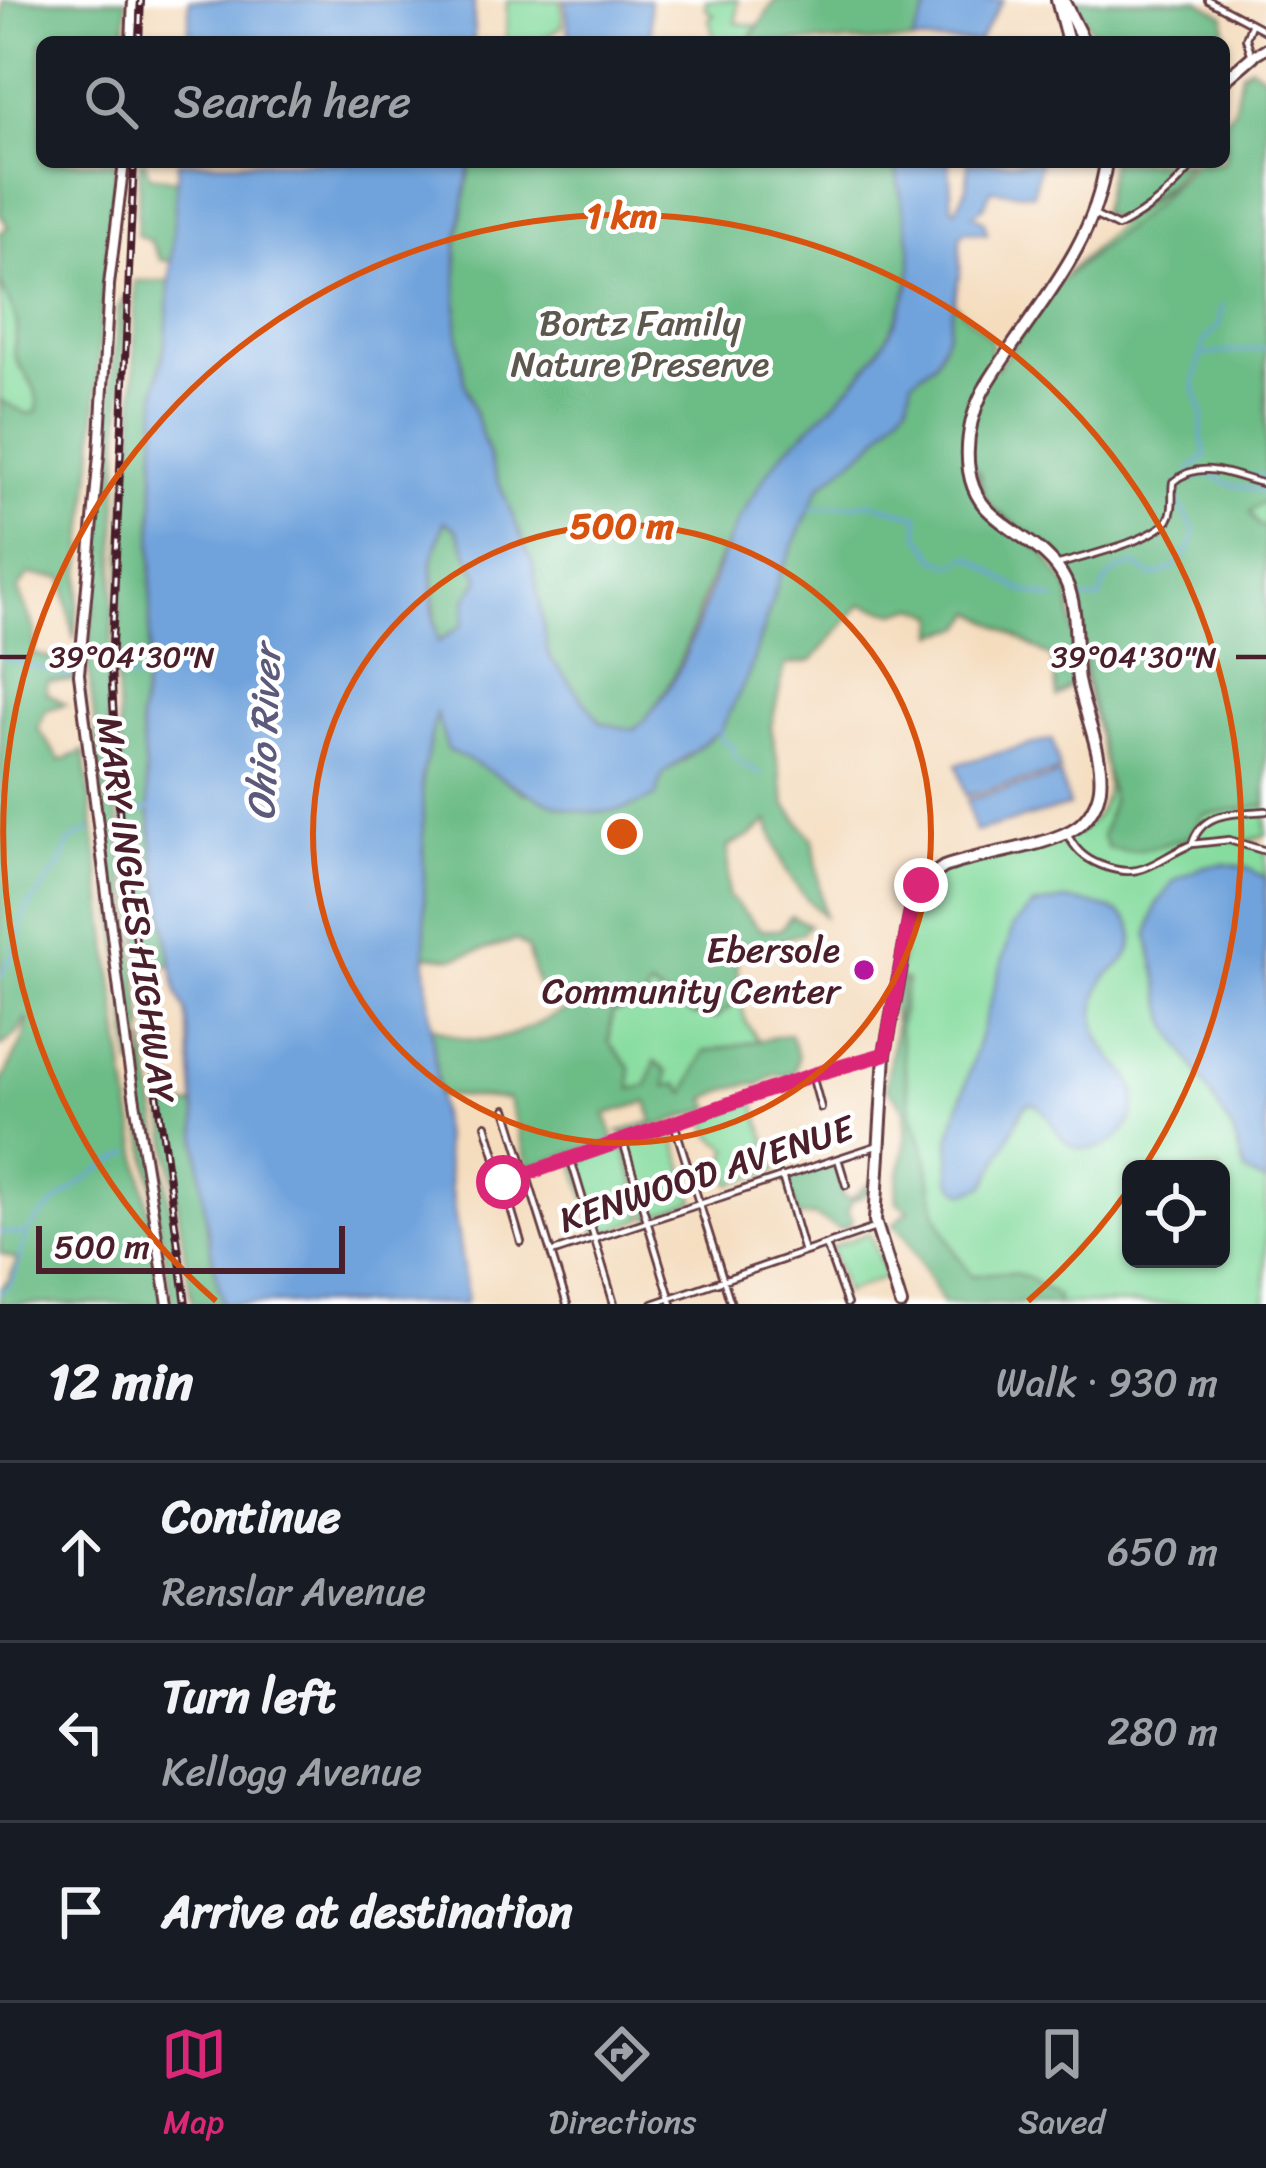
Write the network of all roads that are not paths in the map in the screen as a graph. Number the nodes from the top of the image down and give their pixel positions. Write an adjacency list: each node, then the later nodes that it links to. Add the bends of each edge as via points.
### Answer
1 (133, 0): 6 (street)
2 (1060, 0): 7 (main road); 8 (main road)
3 (1208, 0): 4 (street)
4 (1251, 25): 5 (street); 10 (street)
5 (1266, 31)
6 (131, 36)
7 (1067, 36)
8 (1081, 36)
9 (1266, 48): 10 (street)
10 (1253, 56): 11 (main road)
11 (1230, 73)
12 (123, 168): 46 (street, MARY INGLES HIGHWAY, via 80,684)
13 (1105, 168): 15 (main road)
14 (1190, 168): 15 (street, via 1118,227)
15 (1094, 215): 17 (main road, via 982,391 968,434 984,505)
16 (1266, 484): 17 (street, via 1216,469 1185,473 1173,482 1168,520 1153,534)
17 (1056, 565): 19 (main road, via 1072,601 1078,679 1100,778 1093,808)
18 (1266, 811): 20 (street, via 1210,819)
19 (1066, 832): 20 (street, via 1081,855 1123,872 1144,870); 22 (main road, via 951,864 921,885)
20 (1192, 844): 21 (street, via 1229,840)
21 (1266, 851)
22 (885, 1054): 23 (street); 29 (main road)
23 (812, 1075): 25 (street); 26 (street)
24 (506, 1108): 32 (street)
25 (820, 1108)
26 (674, 1123): 28 (street); 36 (street)
27 (486, 1126): 34 (street)
28 (623, 1141): 30 (street); 37 (street)
29 (879, 1145): 31 (street, KENWOOD AVENUE); 38 (main road)
30 (571, 1160): 32 (street); 39 (street)
31 (838, 1160): 33 (street, KENWOOD AVENUE); 35 (street)
32 (526, 1175): 34 (street); 43 (street)
33 (782, 1176): 36 (street, KENWOOD AVENUE); 42 (street)
34 (503, 1182): 40 (street)
35 (847, 1185)
36 (698, 1203): 37 (street, KENWOOD AVENUE); 44 (street)
37 (646, 1220): 39 (street, KENWOOD AVENUE); 45 (street)
38 (875, 1228): 41 (street); 52 (main road)
39 (593, 1238): 43 (street, KENWOOD AVENUE); 48 (street)
40 (521, 1242)
41 (826, 1245): 42 (street); 51 (street)
42 (804, 1252): 44 (street)
43 (550, 1253): 47 (street)
44 (722, 1281): 45 (street); 50 (street)
45 (671, 1301): 49 (street)
46 (168, 1304)
47 (567, 1304)
48 (614, 1304)
49 (653, 1304)
50 (731, 1304)
51 (847, 1304)
52 (901, 1304)

